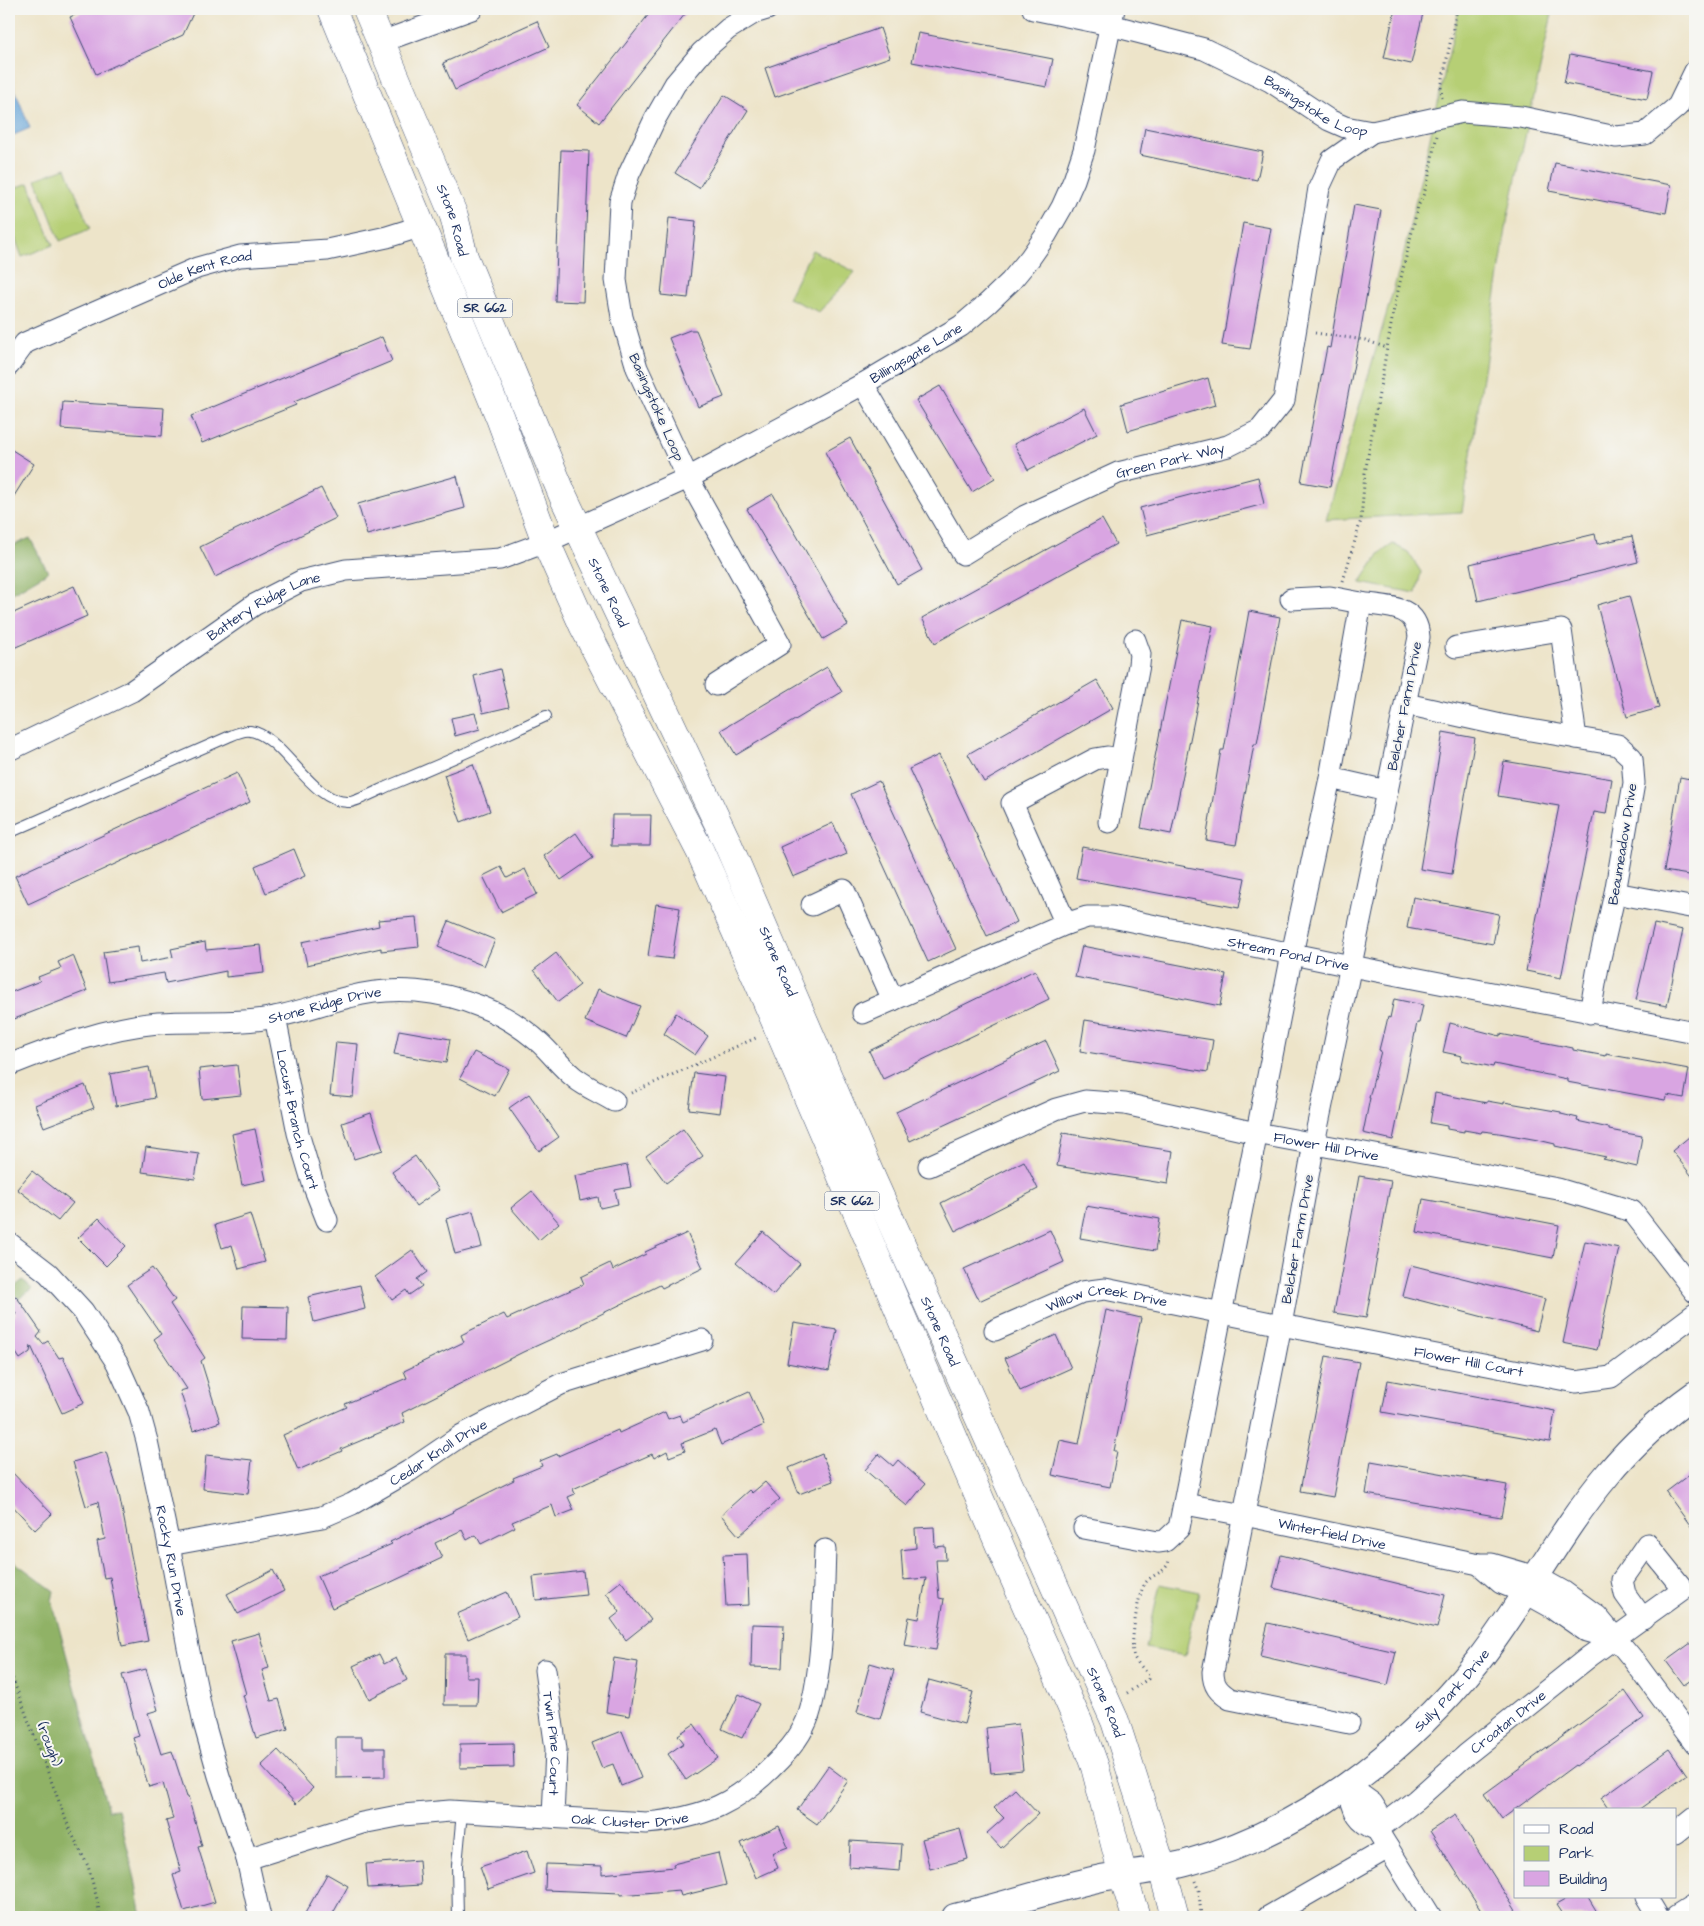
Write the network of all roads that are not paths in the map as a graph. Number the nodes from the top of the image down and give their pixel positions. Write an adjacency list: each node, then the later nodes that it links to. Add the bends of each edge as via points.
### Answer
1 (332, 9): 10 (main road, Stone Road / SR 662)
2 (367, 9): 7 (main road, Stone Road / SR 662)
3 (472, 9): 7 (street)
4 (767, 9): 13 (street, Basingstoke Loop, via 728,29 702,52 676,84 641,148 620,202 616,280 622,317 637,368)
5 (1033, 9): 6 (street, Basingstoke Loop)
6 (1112, 17): 9 (street, Basingstoke Loop, via 1204,49 1270,80 1345,128); 12 (street, Billingsgate Lane, via 1084,150 1062,206 1035,250 1005,286 960,326)
7 (380, 42): 14 (main road, Stone Road / SR 662, via 454,216 464,258)
8 (1695, 71): 9 (street, Basingstoke Loop, via 1678,106 1645,134 1616,137 1511,116 1463,112)
9 (1372, 132): 12 (street, Green Park Way, via 1332,160 1319,188 1284,400 1260,430 1228,446 1118,473 1025,516 963,554)
10 (422, 226): 11 (street, Olde Kent Road, via 327,250 240,256 197,268 25,343); 15 (main road, Stone Road / SR 662)
11 (9, 366)
12 (863, 384): 13 (street, Billingsgate Lane)
13 (688, 478): 14 (street, Billingsgate Lane); 20 (street, Basingstoke Loop, via 780,644)
14 (577, 528): 15 (street, Billingsgate Lane); 74 (main road, Stone Road / SR 662, via 726,842 873,1182 1115,1721)
15 (546, 542): 24 (street, Battery Ridge Lane, via 500,559 346,570 301,581 254,605 132,691); 75 (main road, Stone Road / SR 662, via 583,625 700,851 1080,1726 1095,1767)
16 (1291, 599): 17 (street, Belcher Farm Drive, via 1338,598)
17 (1361, 603): 21 (street, Belcher Farm Drive, via 1400,609 1412,615 1418,626 1419,637); 26 (street)
18 (1135, 640): 25 (street, via 1140,654 1139,665)
19 (1456, 647): 23 (street, via 1561,630)
20 (716, 685)
21 (1406, 704): 23 (street, Beaumeadow Drive); 27 (street, Belcher Farm Drive)
22 (546, 716): 29 (lane, via 351,802 329,796 298,770 274,743 247,730 11,832)
23 (1576, 738): 30 (street, Beaumeadow Drive, via 1618,745 1632,758 1634,784)
24 (9, 750)
25 (1120, 759): 28 (street); 33 (street, via 1095,759 1012,803)
26 (1330, 778): 27 (street); 34 (street)
27 (1387, 791): 35 (street, Belcher Farm Drive)
28 (1109, 822)
29 (9, 828)
30 (1615, 893): 32 (street); 38 (street, Beaumeadow Drive)
31 (812, 905): 36 (street, via 844,890)
32 (1695, 908)
33 (1066, 924): 34 (street, Stream Pond Drive, via 1087,917 1112,917); 36 (street, Stream Pond Drive)
34 (1292, 954): 35 (street, Stream Pond Drive); 43 (street)
35 (1351, 966): 38 (street, Stream Pond Drive); 44 (street, Belcher Farm Drive)
36 (893, 1000): 37 (street, Stream Pond Drive)
37 (864, 1013)
38 (1590, 1013): 40 (street, Stream Pond Drive)
39 (275, 1017): 41 (street, Stone Ridge Drive, via 132,1026); 42 (street, Stone Ridge Drive, via 369,992 410,990 441,994 484,1008 520,1027 575,1079); 46 (street, Locust Branch Court, via 298,1133)
40 (1695, 1032)
41 (9, 1065)
42 (614, 1101)
43 (1256, 1133): 44 (street, Flower Hill Drive); 45 (street, Flower Hill Drive, via 1125,1104 1084,1101 1056,1108); 49 (street)
44 (1314, 1144): 48 (street, Flower Hill Drive, via 1558,1189 1632,1211); 51 (street, Belcher Farm Drive)
45 (929, 1166)
46 (327, 1220)
47 (9, 1243): 58 (street, Rocky Run Drive, via 48,1273 66,1292 98,1331 117,1363 141,1419)
48 (1695, 1292)
49 (1222, 1313): 51 (street, Flower Hill Court); 52 (street, Willow Creek Drive, via 1105,1289 1082,1292); 55 (street)
50 (1695, 1314): 51 (street, Flower Hill Court, via 1611,1377 1576,1382)
51 (1281, 1325): 56 (street, Belcher Farm Drive)
52 (995, 1330)
53 (702, 1340): 58 (street, Cedar Knoll Drive, via 561,1384 462,1435 352,1504 322,1517)
54 (1695, 1394): 60 (street, Sully Park Drive, via 1629,1451 1608,1474 1573,1520)
55 (1185, 1504): 56 (street, Winterfield Drive); 57 (street, via 1179,1528 1165,1541 1149,1542)
56 (1244, 1515): 60 (street, Winterfield Drive, via 1479,1564 1501,1583); 64 (street, Belcher Farm Drive, via 1213,1672 1216,1688 1230,1699)
57 (1084, 1528)
58 (169, 1545): 73 (street, Rocky Run Drive, via 204,1723)
59 (825, 1550): 68 (street, Oak Cluster Drive, via 821,1654 811,1709 795,1740 762,1778 719,1807 675,1821 646,1824)
60 (1531, 1585): 62 (street, Winterfield Drive, via 1552,1608 1586,1631); 66 (street, Sully Park Drive, via 1478,1661 1436,1710 1393,1750)
61 (1643, 1619): 62 (street, Croatan Drive)
62 (1614, 1638): 65 (street); 70 (street, Croatan Drive)
63 (545, 1670): 68 (street, Twin Pine Court, via 556,1749)
64 (1349, 1723)
65 (1695, 1743)
66 (1347, 1785): 70 (street, via 1356,1814 1365,1825); 74 (street, Sully Park Drive, via 1307,1812 1267,1832 1196,1860)
67 (462, 1812): 68 (street, Oak Cluster Drive); 73 (street, Oak Cluster Drive, via 403,1815 362,1823); 79 (lane, via 457,1865)
68 (553, 1817)
69 (1695, 1817): 71 (street)
70 (1377, 1830): 72 (street)
71 (1676, 1831)
72 (1388, 1848): 83 (street); 84 (street)
73 (247, 1859): 78 (street, Rocky Run Drive)
74 (1162, 1868): 75 (street, Sully Park Drive); 82 (main road, Stone Road / SR 662)
75 (1123, 1876): 80 (street, Sully Park Drive, via 1097,1879); 81 (main road, Stone Road / SR 662)
76 (1647, 1898): 85 (street)
77 (1695, 1905): 86 (street)
78 (260, 1917)
79 (458, 1917)
80 (955, 1917)
81 (1136, 1917)
82 (1175, 1917)
83 (1268, 1917)
84 (1431, 1917)
85 (1658, 1917)
86 (1676, 1917)

